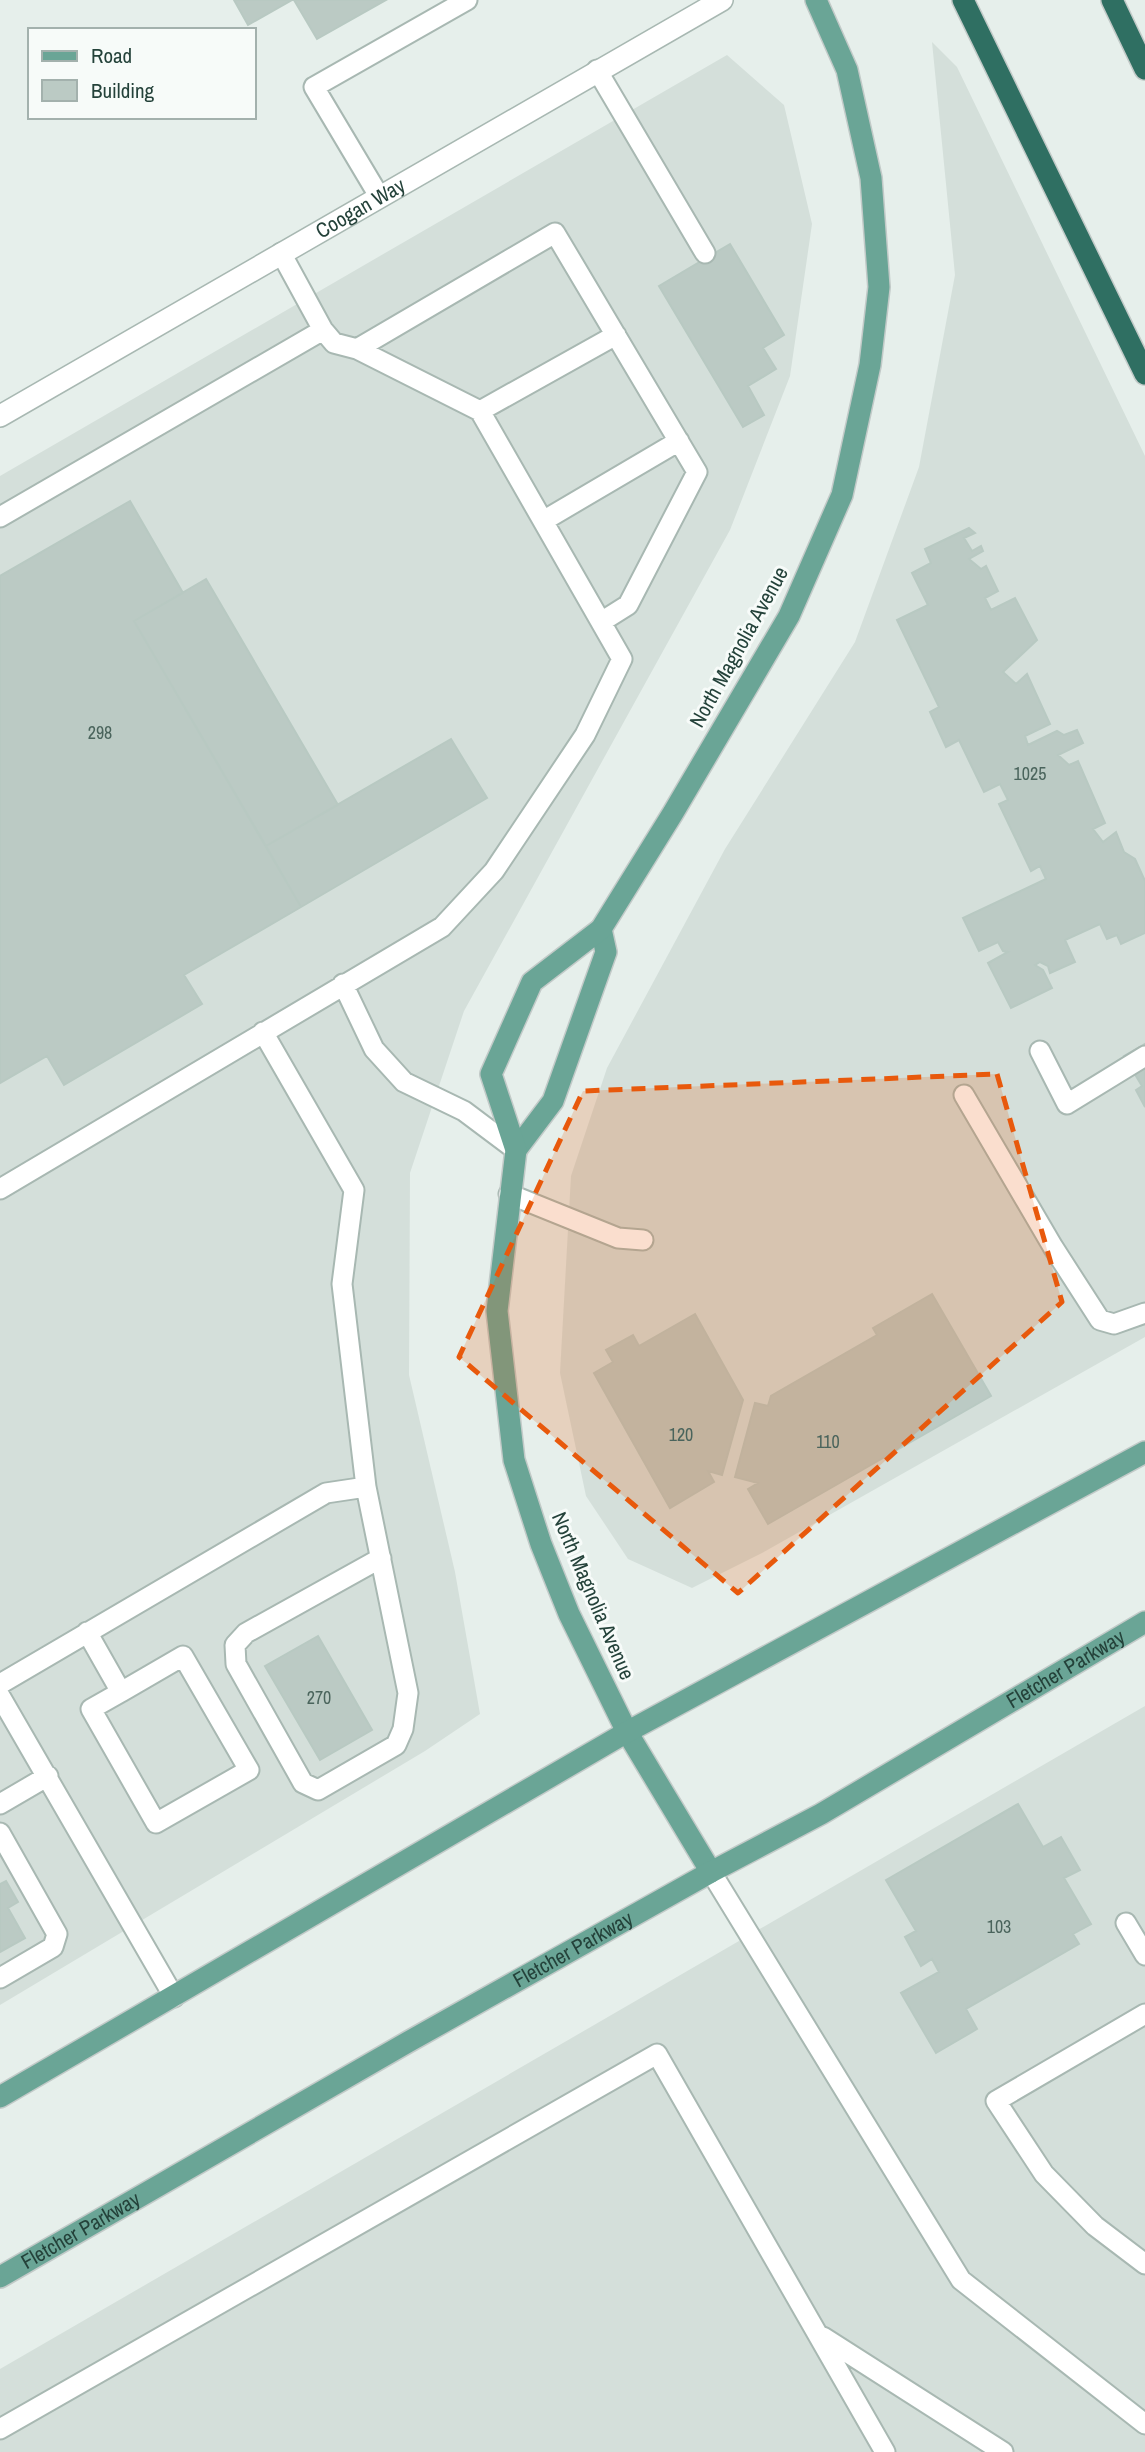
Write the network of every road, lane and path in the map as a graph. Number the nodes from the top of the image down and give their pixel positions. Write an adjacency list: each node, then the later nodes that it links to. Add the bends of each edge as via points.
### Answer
1 (467, 0): 8 (lane, via 314,87)
2 (722, 0): 7 (street, Coogan Way)
3 (816, 0): 21 (main road, North Magnolia Avenue, via 847,70 871,178 879,287 870,365 842,495 789,616)
4 (963, 0): 14 (highway)
5 (1112, 0): 6 (highway)
6 (1145, 69)
7 (597, 70): 8 (street, Coogan Way); 10 (lane)
8 (379, 196): 9 (street, Coogan Way)
9 (281, 253): 11 (lane); 16 (street, Coogan Way)
10 (705, 253)
11 (323, 330): 13 (lane, via 334,343); 18 (lane)
12 (616, 335): 13 (lane, via 555,233); 15 (lane); 17 (lane)
13 (357, 349): 15 (lane)
14 (1145, 374)
15 (480, 411): 19 (lane)
16 (0, 416)
17 (678, 441): 19 (lane); 20 (lane, via 697,472 628,605)
18 (0, 517)
19 (543, 521): 20 (lane)
20 (601, 622): 22 (lane, via 622,659 585,735 494,872 442,927)
21 (601, 929): 27 (main road, North Magnolia Avenue, via 606,952 553,1101); 27 (main road, North Magnolia Avenue, via 532,982 491,1074)
22 (343, 984): 23 (lane); 27 (lane, via 374,1049 404,1082 464,1111)
23 (263, 1032): 28 (lane); 33 (lane, via 354,1190 342,1284)
24 (1040, 1051): 25 (lane, via 1067,1104)
25 (1145, 1056)
26 (964, 1095): 31 (lane, via 1100,1320 1114,1324)
27 (516, 1150): 29 (main road, North Magnolia Avenue)
28 (0, 1189)
29 (509, 1195): 30 (lane, via 618,1238); 40 (main road, North Magnolia Avenue, via 497,1311 514,1460 565,1603)
30 (643, 1240)
31 (1145, 1313)
32 (1145, 1452): 40 (main road)
33 (366, 1487): 34 (lane); 36 (lane, via 326,1493)
34 (381, 1558): 34 (lane, via 246,1633 235,1645 236,1664 303,1783 318,1790 396,1745 403,1729 408,1693)
35 (1145, 1622): 44 (main road, Fletcher Parkway, via 821,1814)
36 (88, 1632): 37 (lane); 38 (lane)
37 (0, 1684)
38 (121, 1692): 38 (lane, via 91,1709 156,1823 249,1770 183,1656)
39 (0, 1696): 41 (lane)
40 (626, 1732): 44 (main road, North Magnolia Avenue); 48 (main road)
41 (48, 1776): 42 (lane); 48 (lane)
42 (0, 1804)
43 (0, 1833): 47 (lane, via 57,1934 53,1947)
44 (711, 1871): 52 (main road, Fletcher Parkway); 54 (lane, via 961,2280)
45 (1126, 1923): 46 (lane)
46 (1145, 1955)
47 (0, 1978)
48 (174, 1997): 50 (main road)
49 (1145, 2014): 51 (lane, via 996,2101 1044,2174 1095,2226)
50 (0, 2097)
51 (1145, 2264)
52 (0, 2277)
53 (819, 2335): 55 (lane, via 657,2054); 56 (lane); 57 (lane)
54 (1145, 2424)
55 (0, 2429)
56 (885, 2452)
57 (1003, 2452)

